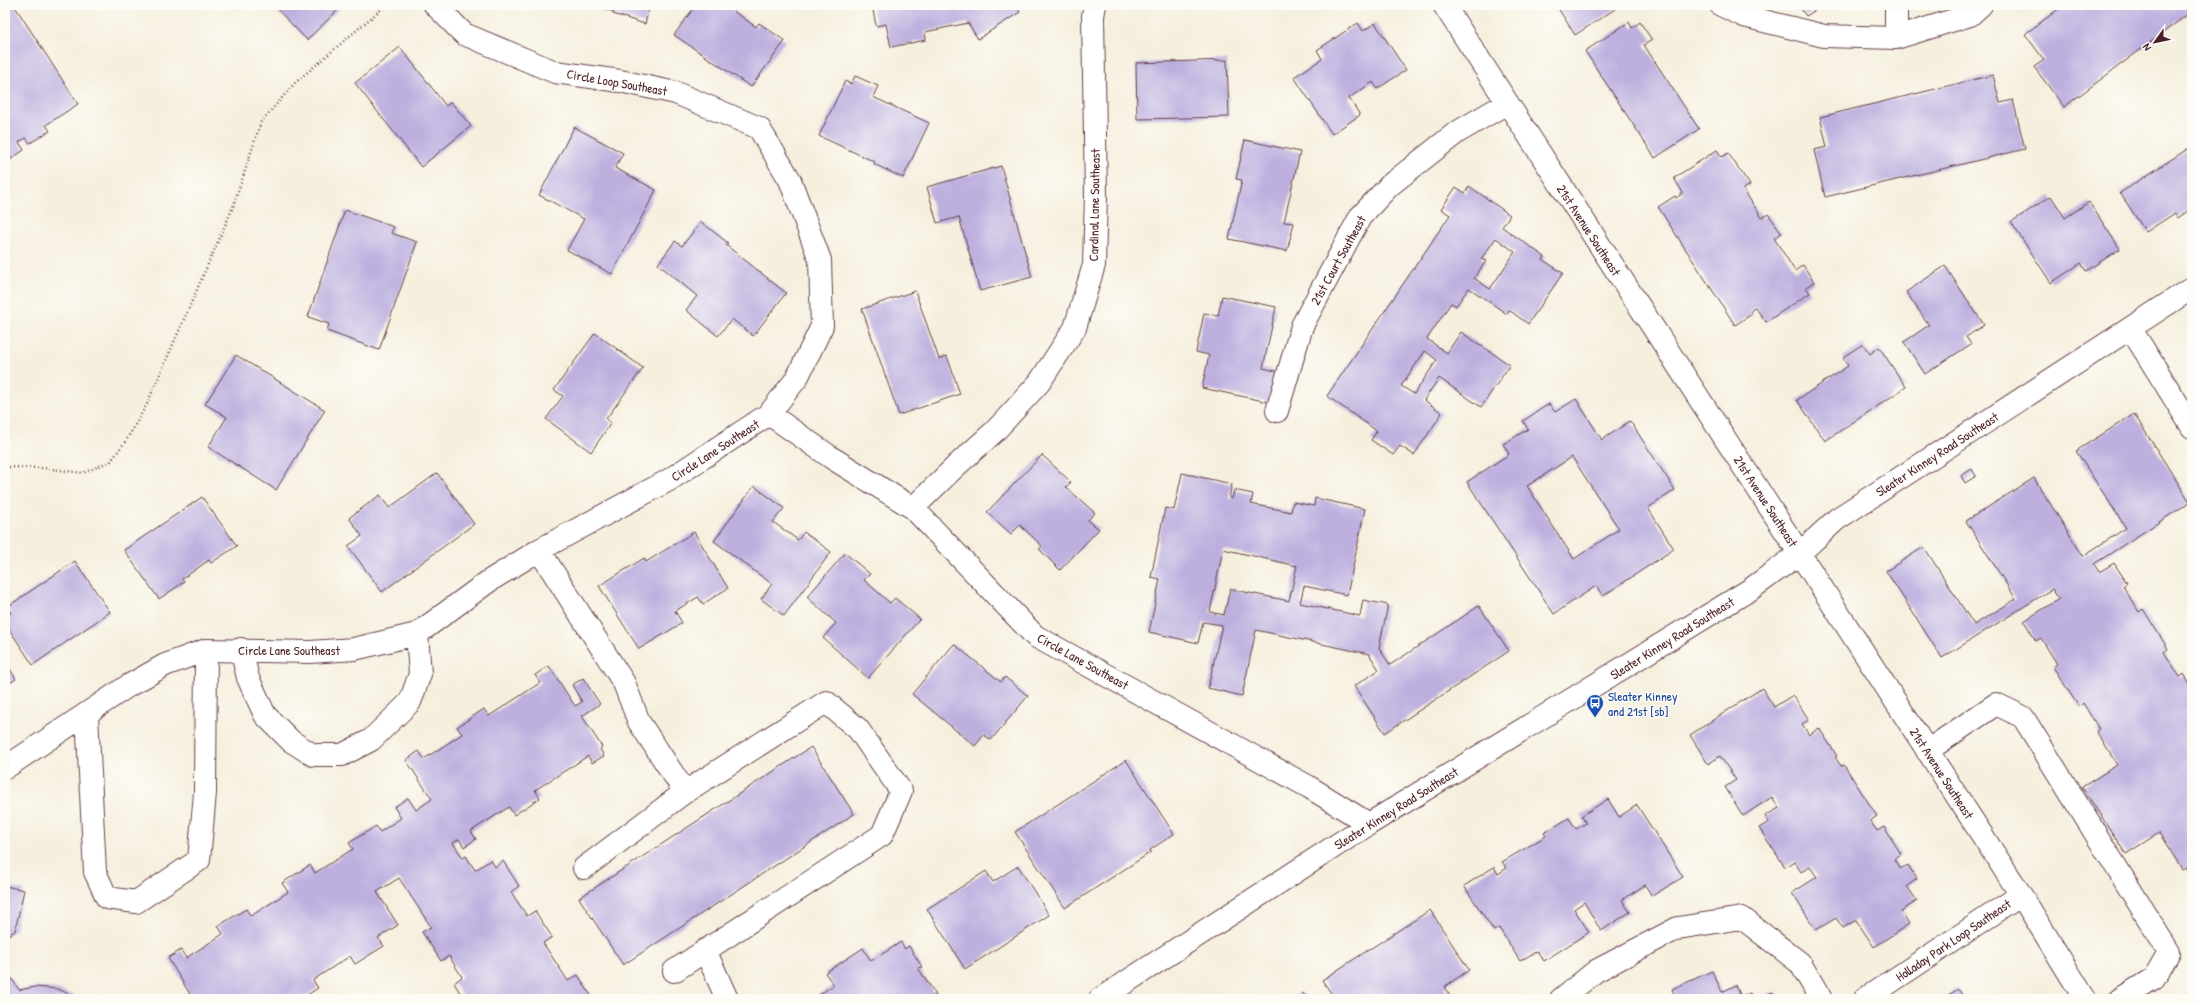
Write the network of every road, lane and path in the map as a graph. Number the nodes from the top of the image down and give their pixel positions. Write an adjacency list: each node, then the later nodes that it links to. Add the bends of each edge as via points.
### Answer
1 (386, 5): 15 (path, via 295,83 261,122 233,207 147,404 111,461 83,473)
2 (435, 5): 13 (street, Circle Loop Southeast, via 464,34 554,72 620,81 676,93 760,128 790,180 820,260 822,326 797,378)
3 (1095, 5): 16 (street, Cardinal Lane Southeast, via 1094,265 1075,328 1040,383 995,431)
4 (1444, 5): 9 (street, 21st Avenue Southeast)
5 (1721, 5): 8 (street, via 1744,16 1824,36)
6 (1896, 5): 8 (street)
7 (1981, 5): 8 (street, via 1970,15)
8 (1896, 38)
9 (1507, 102): 12 (street, 21st Court Southeast, via 1456,133 1390,185 1360,217 1302,326); 18 (street, 21st Avenue Southeast)
10 (2192, 288): 11 (street, Sleater Kinney Road Southeast)
11 (2131, 329): 14 (street); 18 (street, Sleater Kinney Road Southeast, via 1837,519)
12 (1277, 411)
13 (770, 414): 16 (street, Circle Lane Southeast, via 832,458); 17 (street, Circle Lane Southeast, via 669,480)
14 (2192, 427)
15 (5, 467)
16 (913, 508): 26 (street, Circle Lane Southeast, via 1036,636 1309,787)
17 (539, 550): 19 (street, Circle Lane Southeast, via 489,581); 25 (street, via 624,683 639,722)
18 (1800, 554): 23 (street, 21st Avenue Southeast); 26 (street, Sleater Kinney Road Southeast, via 1751,589)
19 (417, 634): 21 (street, Circle Lane Southeast, via 354,649 310,652); 21 (street, via 420,674 410,702 371,740 342,755 313,755 291,741 265,715 248,678)
20 (206, 650): 21 (street, Circle Lane Southeast); 22 (street, Circle Lane Southeast, via 165,665); 22 (street, via 206,793 199,860 136,902 107,898 95,872)
21 (241, 650)
22 (86, 714): 24 (street, Circle Lane Southeast)
23 (1927, 750): 28 (street, 21st Avenue Southeast); 37 (street, via 1996,704 2023,717 2169,952 2154,978)
24 (5, 768)
25 (685, 792): 27 (street); 29 (street, via 826,702 858,729 900,791 882,835)
26 (1370, 824): 32 (street, Sleater Kinney Road Southeast)
27 (584, 868)
28 (2021, 895): 35 (street, Holladay Park Loop Southeast); 36 (street, 21st Avenue Southeast)
29 (705, 950): 30 (street); 31 (street)
30 (674, 971)
31 (726, 999)
32 (1100, 999)
33 (1561, 999): 34 (street, via 1596,971 1678,928 1742,918 1800,962)
34 (1821, 999)
35 (1865, 999)
36 (2085, 999)
37 (2120, 999)

